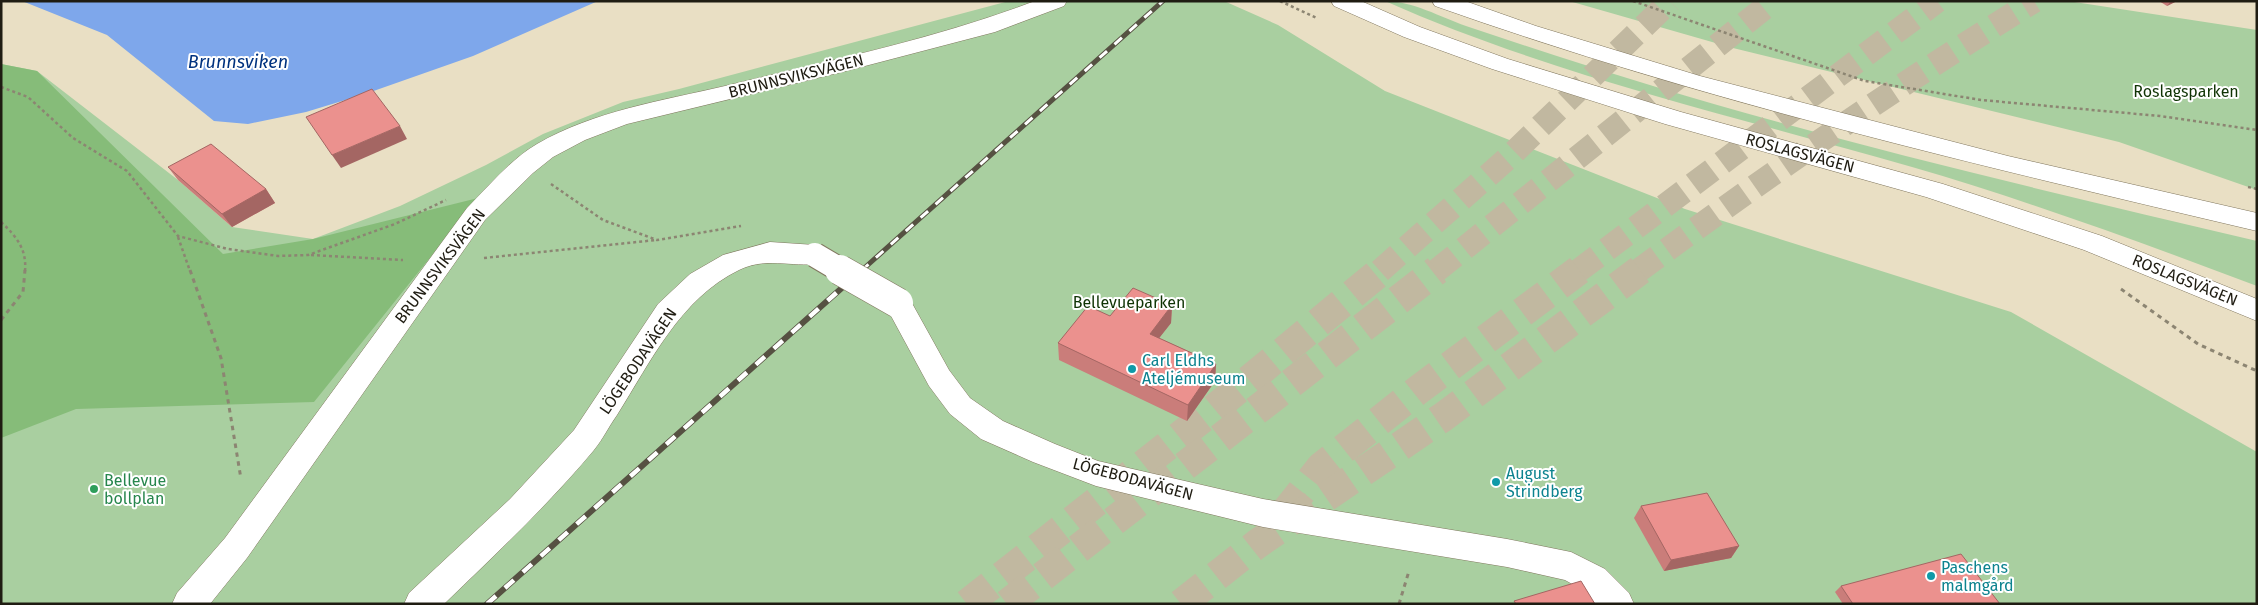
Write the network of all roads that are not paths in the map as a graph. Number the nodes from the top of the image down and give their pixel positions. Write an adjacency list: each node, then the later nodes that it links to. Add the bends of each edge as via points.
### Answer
1 (1056, 1): 6 (street, BRUNNSVIKSVÄGEN, via 987,27 621,118 576,134 544,151 476,214 236,548)
2 (1342, 1): 5 (street, ROSLAGSVÄGEN, via 1412,32 1500,64 1673,118 1934,190 2093,243)
3 (1444, 1): 4 (street, via 1528,31 1694,81 2008,164)
4 (2257, 222)
5 (2257, 310)
6 (189, 604)
7 (421, 604): 8 (street, LÖGEBODAVÄGEN, bridge, via 520,509 585,439 668,311 700,281 732,262 770,252 815,255 898,302 939,378 960,406 992,430 1044,453 1096,473 1263,513 1506,553 1571,567 1593,579)
8 (1617, 604)

